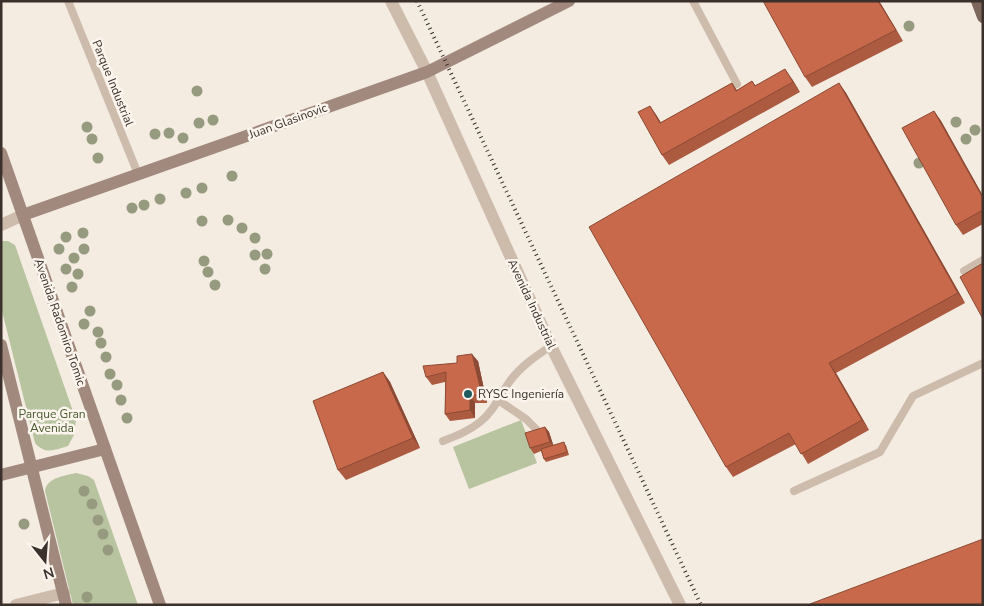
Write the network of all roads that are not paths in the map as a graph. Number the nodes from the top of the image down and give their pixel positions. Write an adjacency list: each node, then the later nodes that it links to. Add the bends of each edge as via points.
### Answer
1 (68, 1): 10 (lane, Parque Industrial)
2 (391, 1): 7 (street, Avenida Industrial)
3 (569, 1): 7 (street, Juan Glasinovic)
4 (693, 1): 8 (lane)
5 (977, 1): 6 (main road)
6 (983, 17)
7 (426, 72): 10 (street, Juan Glasinovic); 16 (street, Avenida Industrial)
8 (737, 84)
9 (1, 153): 11 (street, Avenida Radomiro Tomic)
10 (138, 174): 11 (street, Juan Glasinovic)
11 (23, 215): 12 (street, Juan Glasinovic); 21 (street, Avenida Radomiro Tomic)
12 (1, 225)
13 (983, 260): 14 (lane)
14 (964, 271)
15 (1, 345): 22 (street)
16 (551, 346): 18 (lane, via 520,369); 28 (street, Avenida Industrial)
17 (983, 363): 24 (lane, via 913,396 880,452)
18 (498, 400): 19 (lane); 20 (lane, via 482,421 468,431)
19 (536, 429)
20 (442, 441)
21 (105, 449): 22 (street); 27 (street, Avenida Radomiro Tomic)
22 (33, 467): 23 (street); 25 (street)
23 (1, 475)
24 (794, 491)
25 (65, 599): 26 (street)
26 (16, 605)
27 (160, 605)
28 (680, 605)

